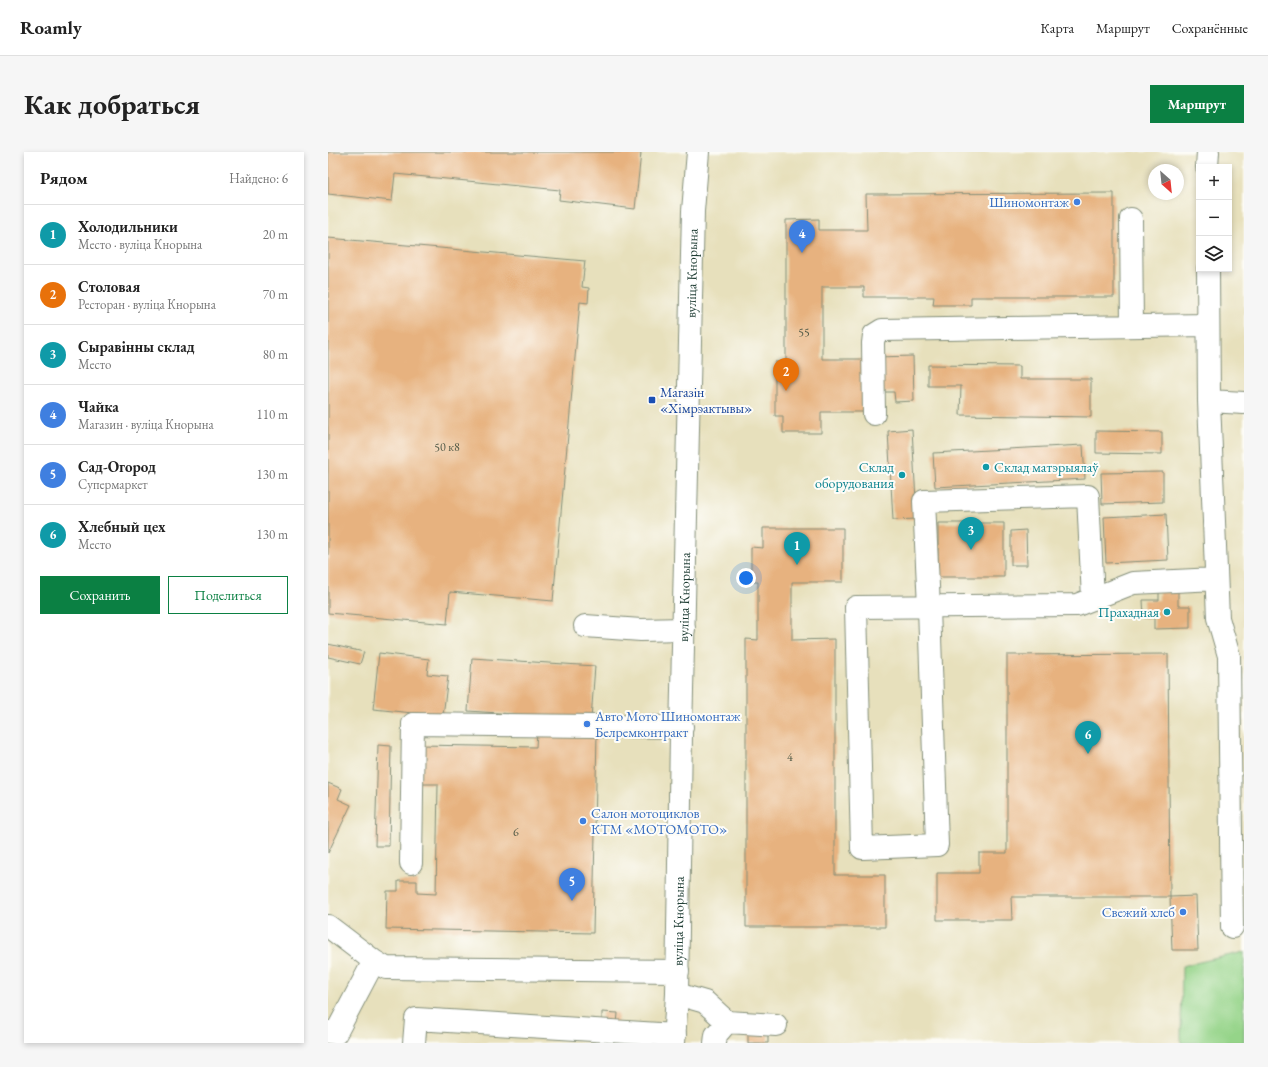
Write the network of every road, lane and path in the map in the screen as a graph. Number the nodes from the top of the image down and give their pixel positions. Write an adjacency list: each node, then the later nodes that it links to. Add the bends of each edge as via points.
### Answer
1 (698, 152): 15 (main road, вуліца Кнорына, via 693,211)
2 (1208, 152): 3 (main road)
3 (1207, 164)
4 (1131, 219): 7 (main road)
5 (1208, 272): 6 (main road)
6 (1208, 325): 7 (main road); 8 (main road)
7 (1132, 326): 10 (main road, via 882,330 874,335 873,343)
8 (1209, 401): 9 (main road); 11 (main road)
9 (1244, 403)
10 (874, 414)
11 (1216, 579): 12 (main road, via 1133,583); 18 (main road, via 1218,618 1229,656)
12 (1093, 599): 13 (main road, via 1077,605); 13 (main road, via 1088,496 924,501)
13 (929, 606): 13 (main road, via 856,607 862,848 937,845)
14 (585, 626): 15 (main road)
15 (684, 630): 16 (main road, вуліца Кнорына)
16 (682, 727): 17 (main road, via 413,724); 22 (main road, вуліца Кнорына)
17 (411, 863)
18 (1238, 893): 20 (main road)
19 (328, 926): 21 (main road)
20 (1232, 927)
21 (374, 961): 22 (main road, via 386,968); 26 (main road, via 336,1033)
22 (678, 971): 23 (main road, вуліца Кнорына)
23 (677, 994): 24 (main road, via 705,1002); 28 (main road, вуліца Кнорына)
24 (727, 1022): 25 (main road); 30 (main road, via 716,1034)
25 (776, 1025)
26 (328, 1032)
27 (600, 1037): 28 (main road); 29 (main road, via 416,1019)
28 (675, 1039)
29 (414, 1043)
30 (715, 1043)

